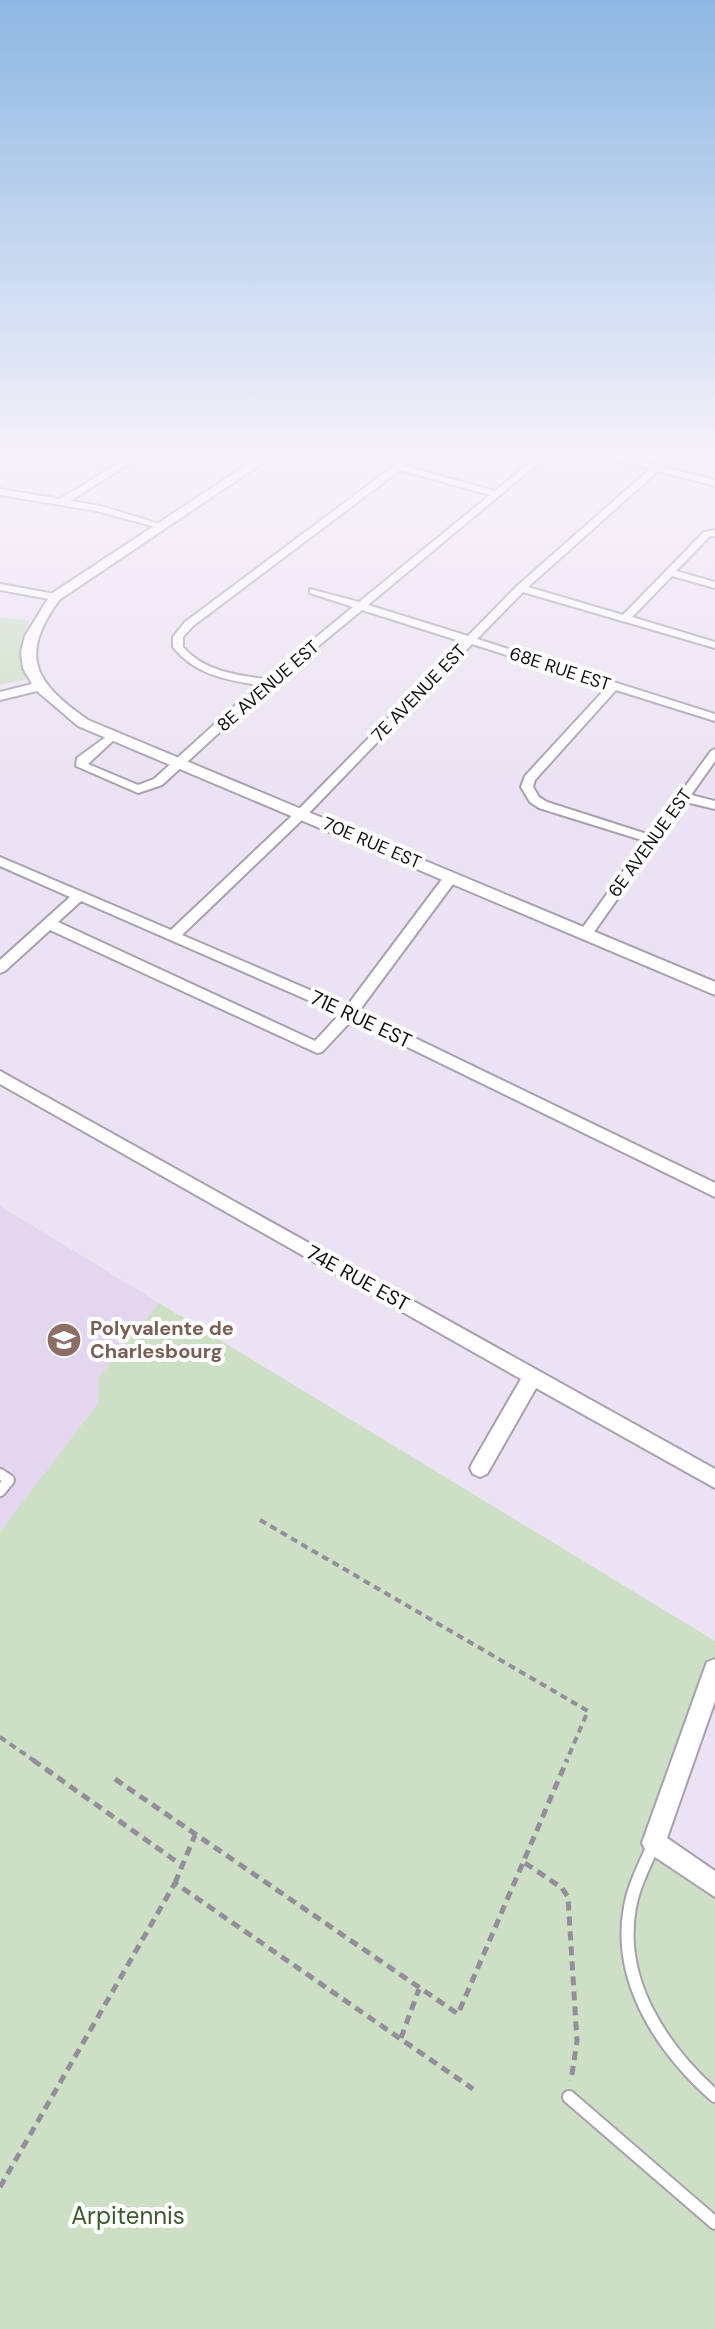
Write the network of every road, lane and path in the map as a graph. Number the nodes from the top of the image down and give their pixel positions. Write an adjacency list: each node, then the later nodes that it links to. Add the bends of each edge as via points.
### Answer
1 (103, 565): 11 (street)
2 (268, 565): 16 (street, via 178,637 178,647 190,661)
3 (413, 565): 12 (street, 8E AVENUE EST)
4 (548, 565): 9 (street, 7E AVENUE EST)
5 (679, 565): 6 (street)
6 (671, 573): 7 (street); 13 (street)
7 (715, 585)
8 (0, 587): 11 (street)
9 (521, 588): 13 (street); 14 (street, 7E AVENUE EST)
10 (314, 591): 12 (street, 68E RUE EST)
11 (55, 597): 18 (street, via 29,636 29,669)
12 (363, 607): 14 (street, 68E RUE EST); 16 (street, 8E AVENUE EST)
13 (625, 619): 15 (street)
14 (469, 640): 17 (street, 68E RUE EST); 26 (street, 7E AVENUE EST)
15 (715, 645)
16 (267, 683): 23 (street, 8E AVENUE EST)
17 (614, 686): 20 (street, 68E RUE EST); 27 (street, via 527,787 543,805)
18 (37, 687): 19 (street); 21 (street, 70E RUE EST, via 83,723)
19 (0, 696)
20 (715, 718)
21 (114, 734): 23 (street, 70E RUE EST); 23 (street, 8E AVENUE EST, via 81,761 82,766 138,789 149,788)
22 (715, 753): 24 (street, 6E AVENUE EST)
23 (179, 764): 26 (street, 70E RUE EST)
24 (683, 797): 25 (street); 27 (street, 6E AVENUE EST)
25 (715, 805)
26 (302, 813): 29 (street, 70E RUE EST); 33 (street, 7E AVENUE EST)
27 (651, 839): 32 (street, 6E AVENUE EST)
28 (0, 861): 30 (street, 71E RUE EST)
29 (451, 877): 32 (street, 70E RUE EST); 36 (street)
30 (78, 897): 31 (street); 33 (street, 71E RUE EST)
31 (50, 924): 34 (street); 36 (street, via 317,1048)
32 (586, 933): 35 (street, 70E RUE EST)
33 (174, 935): 36 (street, 71E RUE EST)
34 (0, 968)
35 (715, 989)
36 (350, 1013): 38 (street, 71E RUE EST)
37 (0, 1077): 39 (street, 74E RUE EST)
38 (715, 1190)
39 (533, 1376): 40 (street); 42 (street, 74E RUE EST)
40 (480, 1468)
41 (0, 1474): 43 (lane, via 9,1480)
42 (715, 1479)
43 (0, 1491)
44 (260, 1520): 50 (path, via 588,1711)
45 (715, 1670): 49 (street)
46 (0, 1737): 51 (path)
47 (115, 1779): 48 (path)
48 (196, 1834): 51 (path); 54 (path)
49 (654, 1843): 53 (street); 57 (lane, via 629,1913 635,1978 672,2055)
50 (524, 1862): 54 (path, via 458,2014); 58 (path, via 562,1888 569,1904 577,2041)
51 (180, 1864): 52 (path)
52 (175, 1883): 55 (path); 59 (path)
53 (715, 1885)
54 (420, 1988): 55 (path)
55 (401, 2038): 56 (path)
56 (473, 2089)
57 (715, 2096)
58 (569, 2097): 60 (lane)
59 (0, 2187)
60 (715, 2223)

